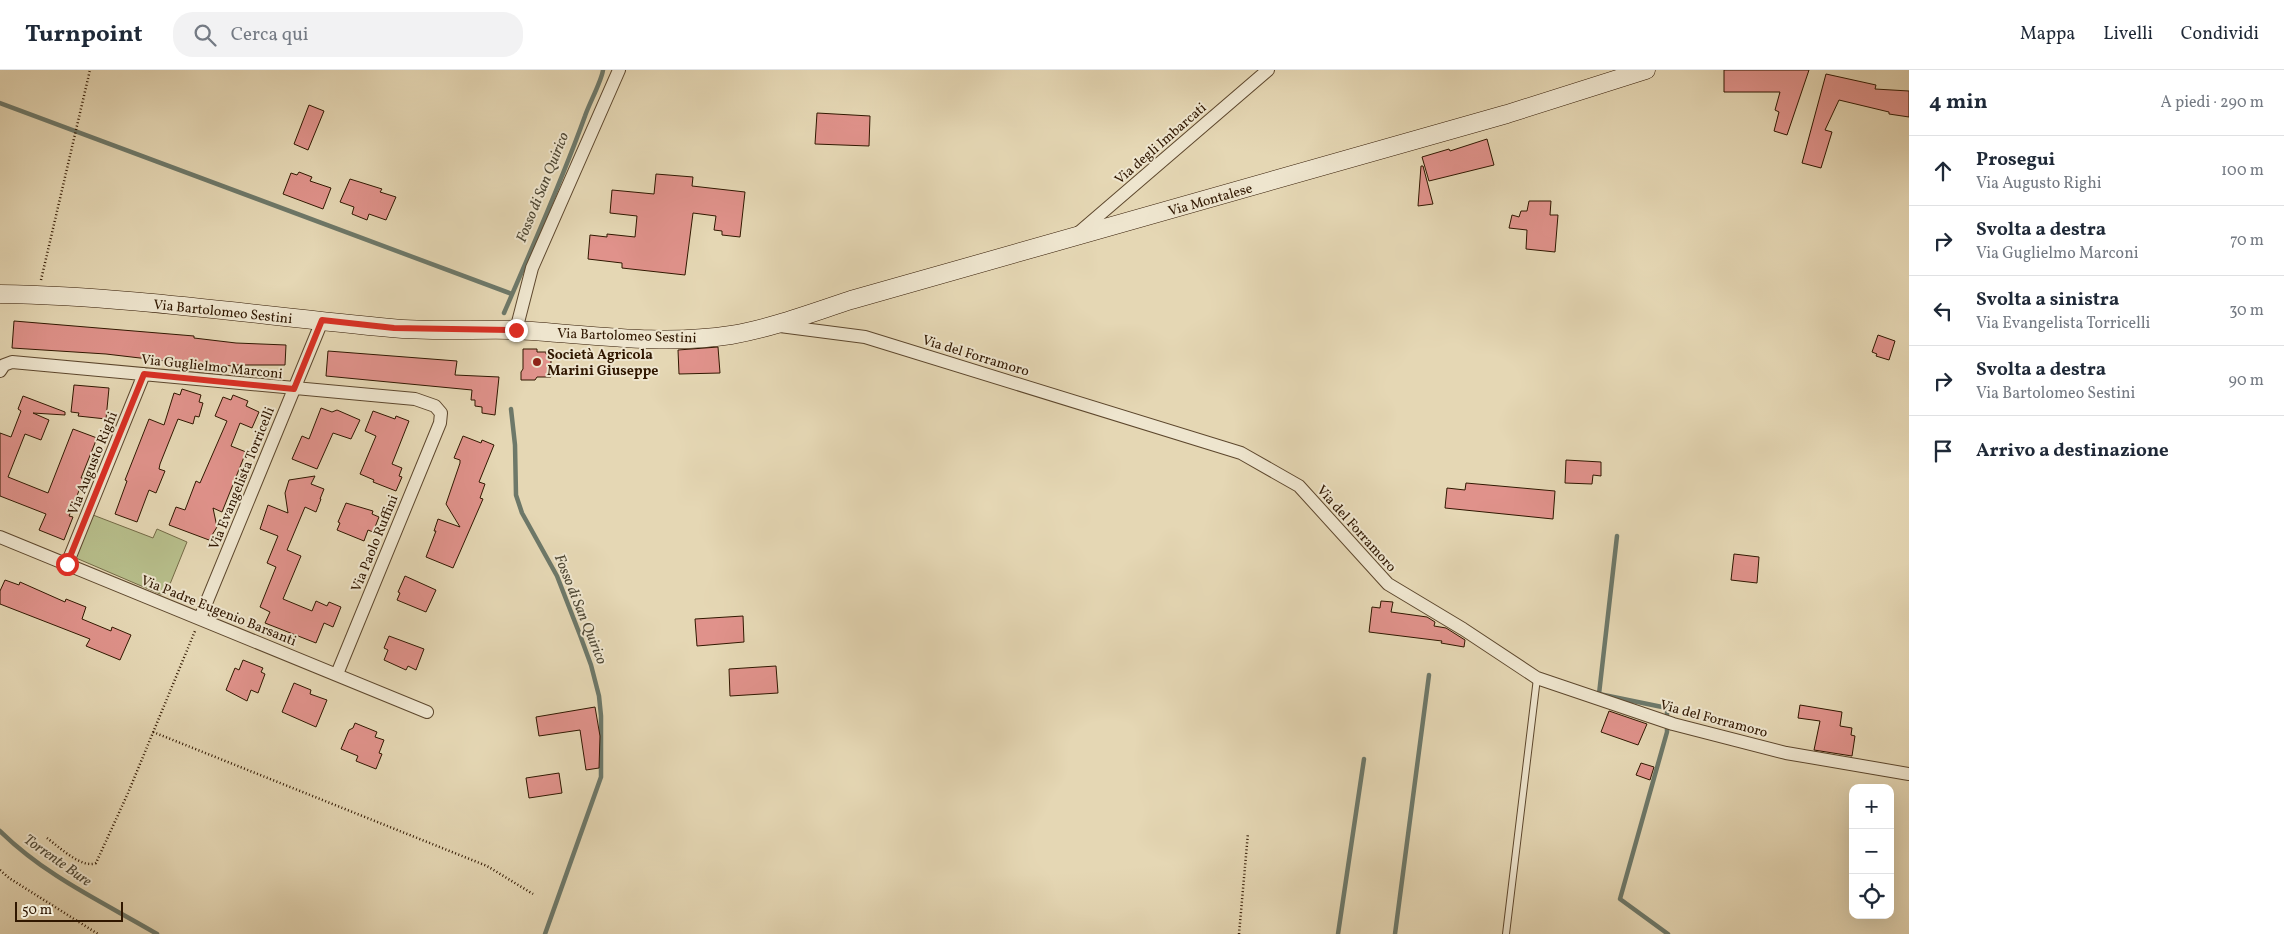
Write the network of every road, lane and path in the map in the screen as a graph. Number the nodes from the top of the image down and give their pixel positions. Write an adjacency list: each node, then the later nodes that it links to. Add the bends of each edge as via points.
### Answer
1 (90, 70): 7 (path)
2 (619, 70): 10 (street, via 532,268)
3 (1268, 70): 5 (street, Via degli Imbarcati)
4 (1646, 70): 5 (main road, Via Montalese, via 1508,114)
5 (1071, 239): 9 (main road, Via Montalese, via 851,300)
6 (0, 294): 7 (main road, Via Bartolomeo Sestini)
7 (37, 295): 8 (main road, Via Bartolomeo Sestini)
8 (322, 320): 10 (main road, Via Bartolomeo Sestini, via 394,328); 13 (street, Via Evangelista Torricelli)
9 (774, 325): 10 (main road, Via Bartolomeo Sestini, via 729,335 680,339); 19 (street, Via del Forramoro, via 865,337 1241,453 1298,486 1388,584)
10 (516, 330)
11 (0, 371): 12 (street, Via Guglielmo Marconi, via 12,362)
12 (144, 374): 13 (street, Via Guglielmo Marconi); 16 (street, Via Augusto Righi)
13 (294, 389): 14 (street, Via Guglielmo Marconi, via 415,399 435,406 441,413); 17 (street, Via Evangelista Torricelli)
14 (440, 423): 18 (street, Via Paolo Ruffini)
15 (0, 536): 16 (street, Via Padre Eugenio Barsanti)
16 (67, 564): 17 (street, Via Padre Eugenio Barsanti)
17 (200, 618): 18 (street, Via Padre Eugenio Barsanti); 21 (path)
18 (337, 674): 20 (street, Via Padre Eugenio Barsanti)
19 (1537, 678): 22 (street, Via del Forramoro, via 1673,724 1786,753); 29 (lane)
20 (427, 712)
21 (153, 732): 24 (path, via 96,863 88,865 81,862); 26 (path, via 488,866)
22 (1909, 774)
23 (1248, 833): 28 (path)
24 (47, 838)
25 (0, 870): 27 (path)
26 (534, 894)
27 (98, 934)
28 (1239, 934)
29 (1506, 934)

